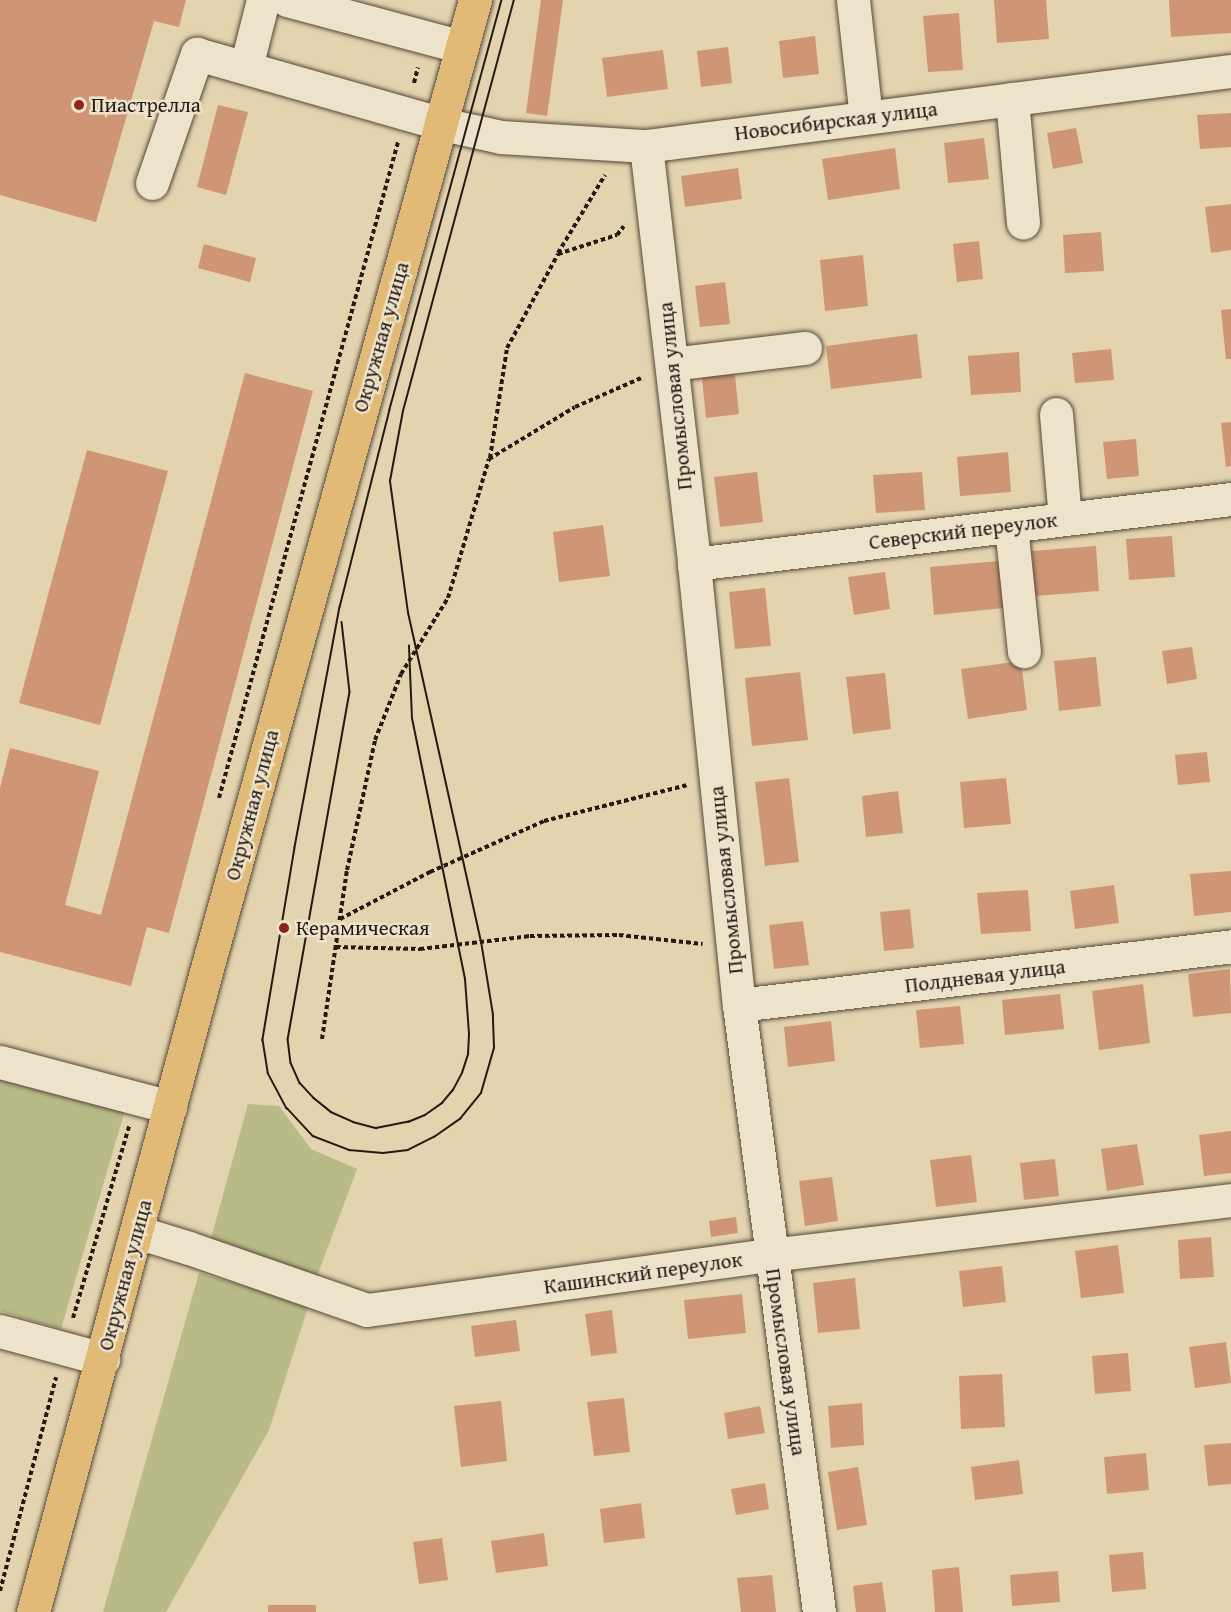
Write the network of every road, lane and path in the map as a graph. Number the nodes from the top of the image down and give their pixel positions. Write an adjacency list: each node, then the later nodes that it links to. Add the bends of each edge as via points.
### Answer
1 (263, 0): 8 (street)
2 (287, 0): 5 (street)
3 (475, 0): 7 (main road, Окружная улица)
4 (853, 0): 12 (street)
5 (367, 10): 6 (street)
6 (427, 38): 7 (street); 11 (path)
7 (462, 47): 13 (main road, Окружная улица)
8 (246, 67): 11 (street, Новосибирская улица); 16 (street, Новосибирская улица, via 196,54)
9 (1231, 71): 10 (street, Новосибирская улица)
10 (1012, 99): 12 (street, Новосибирская улица); 18 (street)
11 (406, 113): 13 (street, Новосибирская улица); 30 (path)
12 (866, 117): 14 (street, Новосибирская улица)
13 (442, 124): 14 (street, Новосибирская улица, via 501,137); 39 (main road, Окружная улица)
14 (646, 146): 17 (street, Промысловая улица)
15 (607, 170): 19 (path)
16 (152, 183)
17 (651, 188): 19 (path, via 617,236); 21 (street, Промысловая улица)
18 (1023, 223)
19 (558, 254): 23 (path, via 507,348)
20 (805, 348): 21 (street)
21 (672, 364): 23 (path, via 574,407); 27 (street, Промысловая улица)
22 (1056, 414): 25 (street)
23 (489, 459): 31 (path, via 448,598 401,674 375,740)
24 (1231, 498): 25 (street, Северский переулок)
25 (1065, 518): 26 (street, Северский переулок)
26 (1011, 526): 27 (street, Северский переулок); 28 (street)
27 (694, 564): 29 (street, Промысловая улица)
28 (1024, 651)
29 (716, 777): 31 (path, via 544,821 430,872); 34 (street, Промысловая улица)
30 (218, 801)
31 (339, 919): 33 (path)
32 (1231, 946): 35 (street, Полдневая улица)
33 (336, 947): 34 (path, via 420,949 530,936 619,935); 36 (path)
34 (733, 947): 35 (street, Промысловая улица)
35 (740, 1005): 42 (street, Промысловая улица)
36 (322, 1040)
37 (0, 1062): 38 (street)
38 (136, 1099): 39 (street); 44 (path)
39 (170, 1107): 41 (main road, Окружная улица)
40 (1231, 1200): 42 (street, Кашинский переулок)
41 (137, 1232): 42 (street, Кашинский переулок, via 367,1310); 45 (main road, Окружная улица)
42 (771, 1256): 48 (street, Промысловая улица)
43 (0, 1331): 44 (street)
44 (64, 1349): 45 (street); 46 (path)
45 (103, 1359): 47 (main road, Окружная улица)
46 (0, 1591)
47 (33, 1612)
48 (819, 1612)

